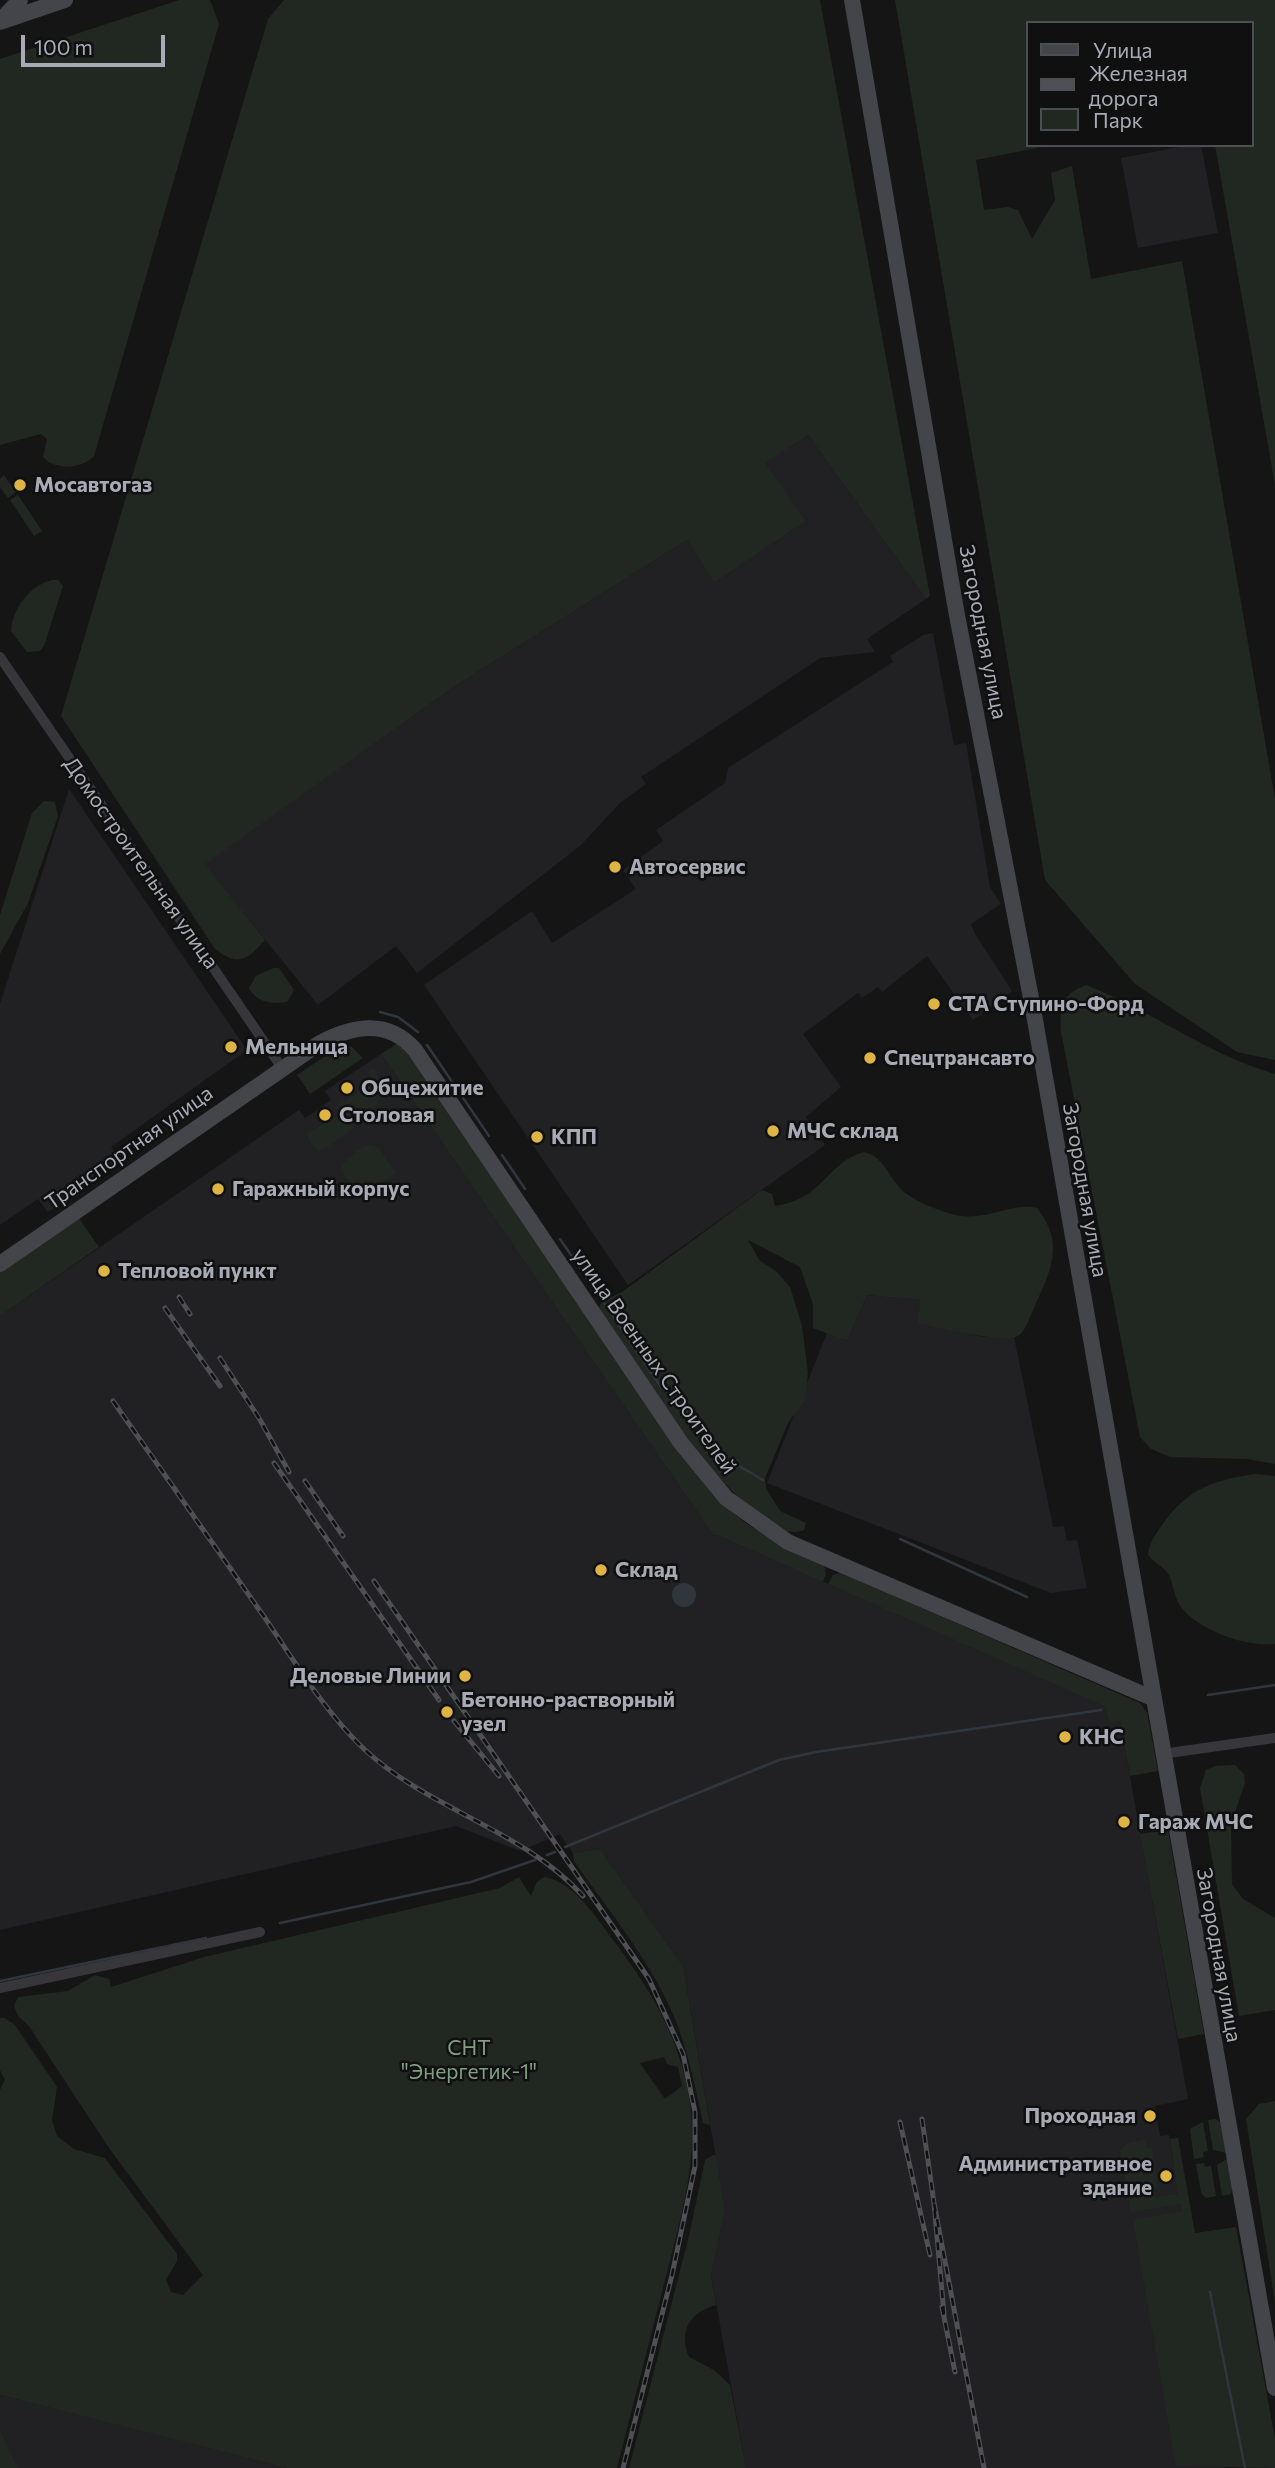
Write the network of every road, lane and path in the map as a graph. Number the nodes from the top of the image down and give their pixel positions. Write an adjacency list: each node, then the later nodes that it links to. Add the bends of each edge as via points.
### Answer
1 (20, 0): 4 (street)
2 (65, 0): 4 (street)
3 (852, 0): 8 (street, Загородная улица, via 956,610 1023,953)
4 (0, 22)
5 (0, 657): 6 (street, Домостроительная улица)
6 (282, 1068): 7 (street, Транспортная улица); 8 (street, улица Военных Строителей, via 345,1031 376,1027 402,1036 681,1443 726,1498 788,1542)
7 (0, 1264)
8 (1152, 1698): 10 (street, Загородная улица)
9 (1275, 1738): 10 (street)
10 (1162, 1754): 13 (street, Загородная улица)
11 (260, 1933): 12 (street)
12 (0, 1988)
13 (1275, 2388)

